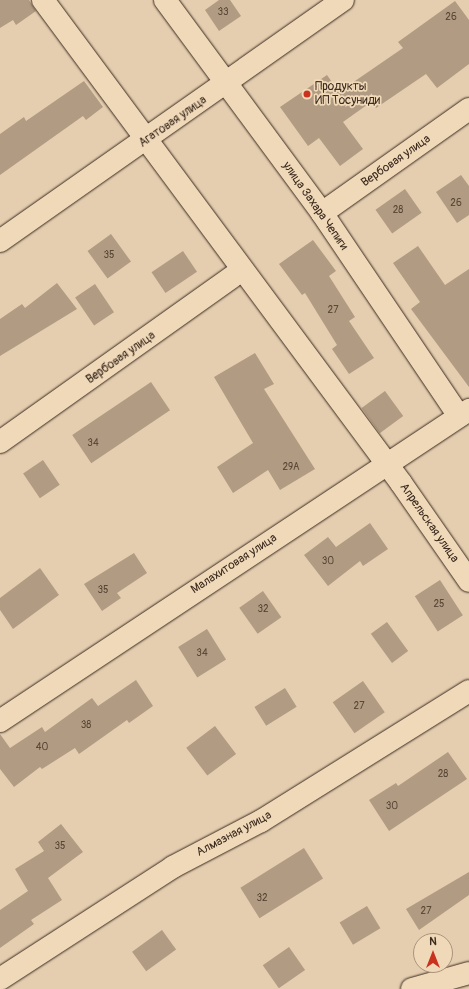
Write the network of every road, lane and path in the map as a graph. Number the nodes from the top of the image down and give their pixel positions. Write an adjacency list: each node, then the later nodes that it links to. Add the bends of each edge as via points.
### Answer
1 (43, 0): 6 (street, Апрельская улица)
2 (165, 0): 4 (street, улица Захара Чепиги)
3 (343, 0): 4 (street, Агатовая улица)
4 (227, 84): 6 (street, Агатовая улица); 7 (street, улица Захара Чепиги)
5 (469, 109): 7 (street, Вербовая улица)
6 (148, 140): 8 (street, Агатовая улица); 9 (street, Апрельская улица)
7 (322, 213): 10 (street, улица Захара Чепиги)
8 (0, 241)
9 (241, 271): 11 (street, Вербовая улица); 12 (street, Апрельская улица)
10 (464, 413): 12 (street, Малахитовая улица)
11 (0, 442)
12 (387, 465): 13 (street, Апрельская улица); 15 (street, Малахитовая улица, via 235,562)
13 (469, 582)
14 (469, 691): 17 (street, Алмазная улица, via 261,821 173,867)
15 (0, 721)
16 (469, 973): 18 (street)
17 (0, 979)
18 (412, 989)

